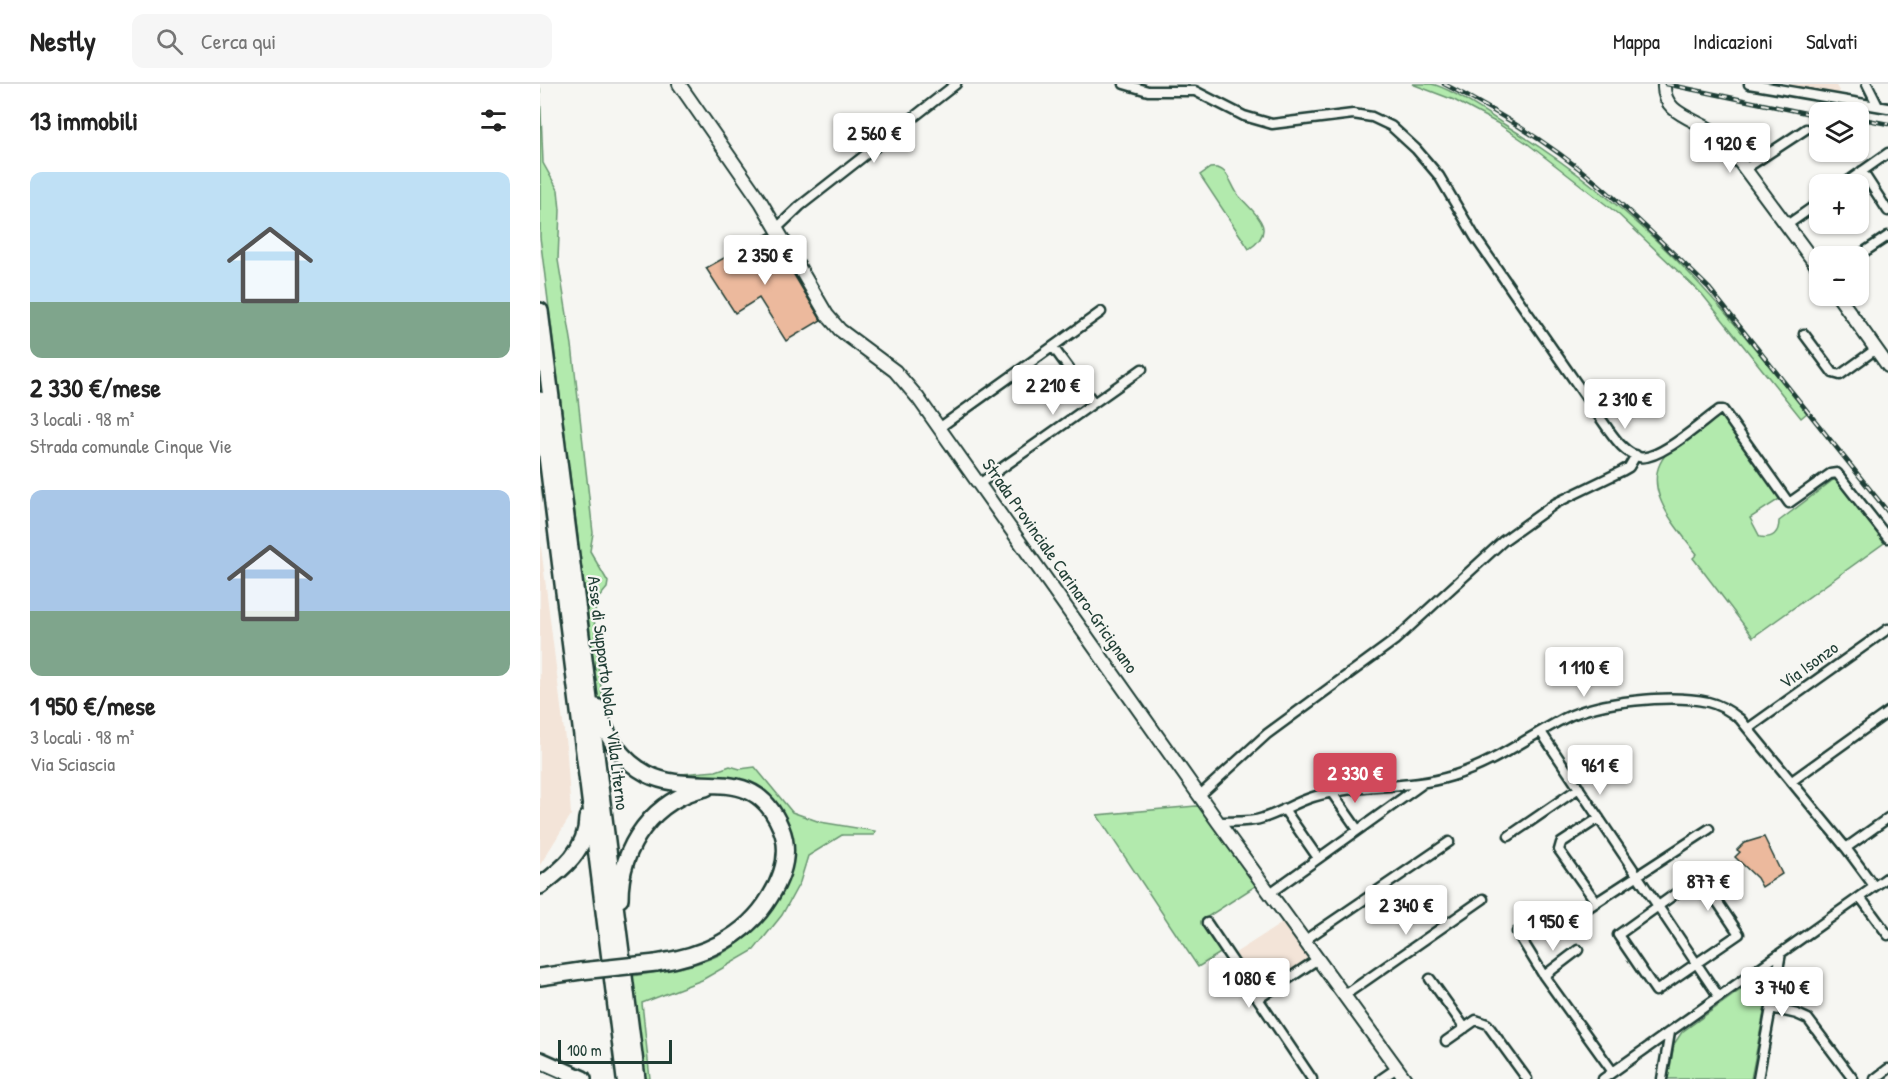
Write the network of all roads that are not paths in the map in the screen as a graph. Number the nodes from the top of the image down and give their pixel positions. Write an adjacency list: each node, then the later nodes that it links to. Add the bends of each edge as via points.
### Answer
1 (679, 84): 17 (street, Strada Provinciale Carinaro-Gricignano)
2 (956, 84): 17 (street)
3 (1124, 84): 32 (street, via 1148,91 1195,91 1244,116 1272,124 1353,114 1391,126 1416,148 1453,197 1475,237 1608,429)
4 (1664, 84): 11 (street, via 1667,105 1711,128)
5 (1749, 84): 7 (street)
6 (1867, 84): 7 (street)
7 (1878, 106): 8 (street)
8 (1888, 108)
9 (1806, 129): 11 (street)
10 (1888, 153): 12 (street)
11 (1745, 169): 16 (street)
12 (1862, 171): 13 (street); 15 (street)
13 (1858, 174)
14 (1809, 210): 16 (street)
15 (1888, 211)
16 (1787, 225): 20 (street)
17 (777, 228): 31 (street, Strada Provinciale Carinaro-Gricignano, via 827,315 840,330 895,370)
18 (1888, 236): 19 (street)
19 (1869, 249)
20 (1809, 255)
21 (1845, 306): 26 (street)
22 (540, 311): 36 (highway, Asse di Supporto Nola - Villa Literno)
23 (1101, 312): 25 (street)
24 (1804, 334): 26 (street, via 1833,373 1840,375)
25 (1053, 346): 30 (street); 31 (street)
26 (1876, 349): 27 (street)
27 (1888, 366)
28 (1142, 369): 30 (street)
29 (540, 400): 38 (highway, Asse di Supporto Nola - Villa Literno)
30 (1094, 403): 33 (street)
31 (939, 428): 33 (street, Strada Provinciale Carinaro-Gricignano)
32 (1636, 455): 34 (street, via 1649,457 1664,450 1723,410 1789,503 1838,472); 46 (street, via 1629,467 1556,503 1503,541 1395,640 1274,729)
33 (979, 484): 46 (street, Strada Provinciale Carinaro-Gricignano)
34 (1888, 538)
35 (1888, 629): 39 (street, Via Isonzo)
36 (585, 667): 43 (highway, via 601,723 629,761 648,775 666,781); 71 (highway, Asse di Supporto Nola - Villa Literno)
37 (1888, 712): 41 (street)
38 (581, 728): 59 (highway, via 587,826 568,863); 91 (highway, Asse di Supporto Nola - Villa Literno)
39 (1749, 729): 40 (street, via 1725,708 1710,702 1655,699 1598,707); 41 (street)
40 (1541, 732): 42 (street, via 1482,766); 44 (street)
41 (1792, 781): 55 (street)
42 (1422, 783): 45 (street); 52 (street)
43 (727, 784): 71 (highway, via 689,792 674,800 644,826 631,846 620,893); 76 (highway, bridge, via 758,796 777,818 786,850 778,884 753,920 720,945 686,958)
44 (1579, 788): 48 (street); 53 (street)
45 (1332, 793): 47 (street); 52 (street)
46 (1199, 796): 50 (street, Strada Provinciale Carinaro-Gricignano)
47 (1284, 809): 50 (street, via 1262,819); 56 (street)
48 (1599, 818): 57 (street); 64 (street, via 1561,843 1560,850)
49 (1888, 818): 55 (street)
50 (1218, 822): 61 (street, Strada Provinciale Carinaro-Gricignano)
51 (1709, 829): 57 (street)
52 (1358, 830): 56 (street)
53 (1509, 836)
54 (1449, 842): 70 (street)
55 (1846, 848): 60 (street)
56 (1318, 858): 61 (street)
57 (1637, 876): 64 (street); 65 (street)
58 (1888, 877): 60 (street)
59 (540, 886)
60 (1874, 886): 62 (street)
61 (1270, 893): 70 (street, Strada Provinciale Carinaro-Gricignano)
62 (1860, 897): 69 (street); 73 (street)
63 (1483, 899): 79 (street)
64 (1596, 902): 66 (street)
65 (1657, 905): 75 (street); 75 (street, via 1618,935 1656,991); 75 (street, via 1700,876 1739,934)
66 (1586, 909)
67 (1207, 923): 81 (street)
68 (1517, 932): 77 (street)
69 (1888, 935)
70 (1305, 940): 74 (street, Strada Provinciale Carinaro-Gricignano)
71 (621, 949): 92 (highway, Asse di Supporto Nola - Villa Literno)
72 (1578, 950): 77 (street)
73 (1781, 953): 80 (street); 82 (street)
74 (1318, 959): 79 (street, Strada Provinciale Carinaro-Gricignano); 81 (street)
75 (1696, 963): 80 (street)
76 (540, 976)
77 (1544, 976): 89 (street)
78 (1430, 979): 83 (street)
79 (1345, 995): 87 (street, Strada Provinciale Carinaro-Gricignano)
80 (1719, 997): 84 (street)
81 (1258, 999): 93 (street)
82 (1771, 1008): 99 (street); 100 (street, via 1808,1018)
83 (1465, 1028): 85 (street); 96 (street, via 1476,1020 1487,1024)
84 (1670, 1032): 89 (street); 98 (street)
85 (1446, 1041)
86 (540, 1060): 90 (highway)
87 (1397, 1068): 94 (street); 95 (street, Strada Provinciale Carinaro-Gricignano)
88 (1888, 1069): 101 (street)
89 (1613, 1072): 97 (street)
90 (584, 1079)
91 (625, 1079)
92 (637, 1079)
93 (1312, 1079)
94 (1381, 1079)
95 (1405, 1079)
96 (1527, 1079)
97 (1603, 1079)
98 (1662, 1079)
99 (1758, 1079)
100 (1853, 1079)
101 (1875, 1079)

